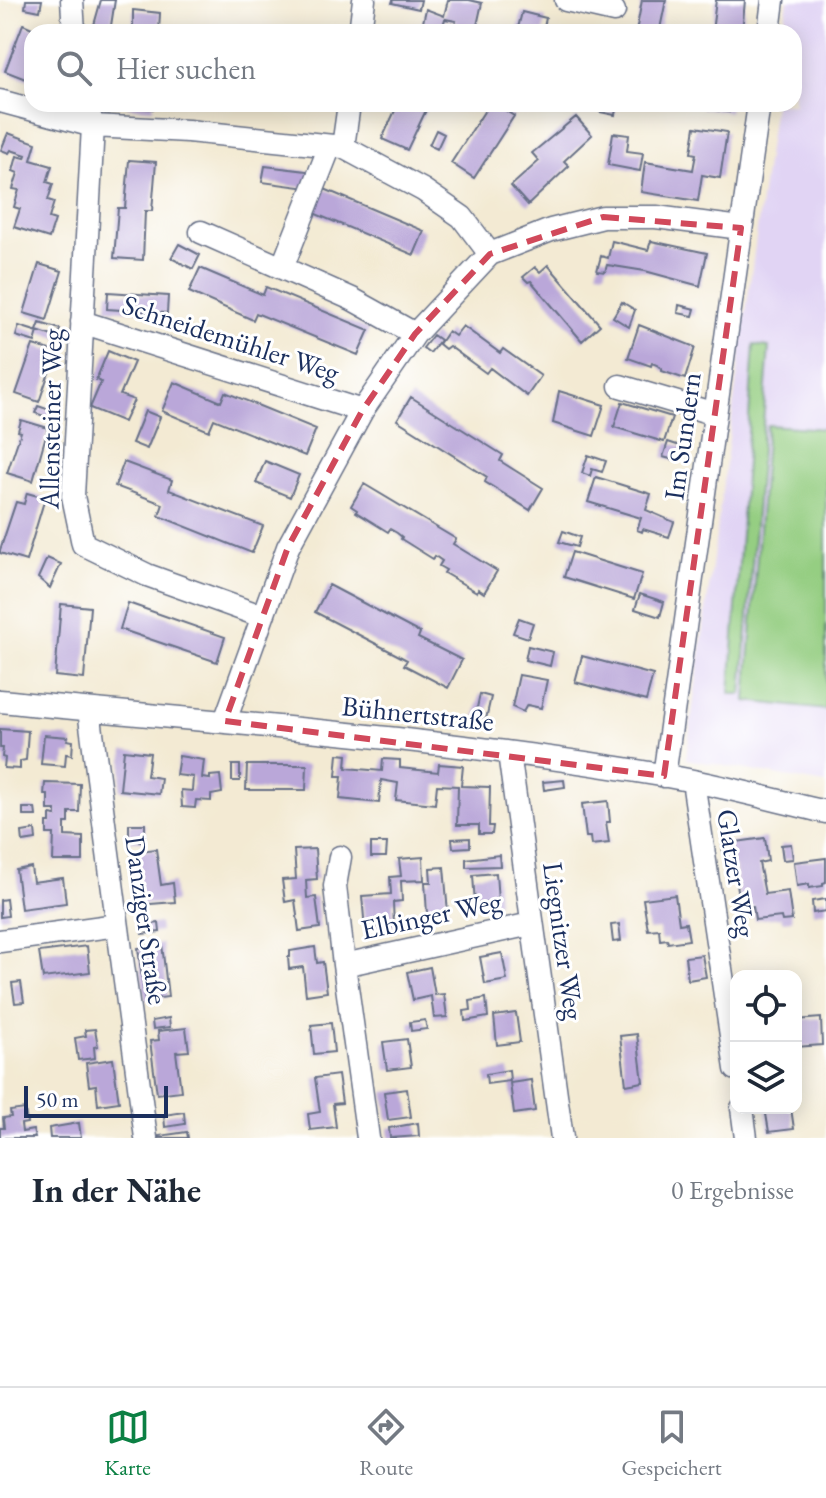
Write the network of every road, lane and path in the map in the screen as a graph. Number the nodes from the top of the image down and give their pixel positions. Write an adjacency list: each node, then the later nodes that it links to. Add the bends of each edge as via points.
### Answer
1 (72, 0): 6 (street)
2 (364, 0): 7 (street)
3 (566, 0): 5 (street)
4 (773, 0): 8 (street)
5 (614, 11)
6 (74, 24)
7 (361, 24)
8 (770, 24)
9 (0, 101): 10 (street)
10 (24, 107)
11 (41, 112): 15 (street)
12 (89, 112): 15 (street, Allensteiner Weg)
13 (347, 112): 16 (street)
14 (758, 112): 17 (street, Im Sundern)
15 (93, 126): 16 (street); 21 (street, Allensteiner Weg)
16 (336, 147): 19 (street, via 423,190 462,217); 20 (street)
17 (741, 228): 19 (street, Schneidemühler Weg, via 656,217 603,217); 25 (street, Im Sundern)
18 (201, 232): 20 (street)
19 (490, 254): 22 (street, Schneidemühler Weg)
20 (282, 268): 22 (street)
21 (82, 322): 24 (street, Schneidemühler Weg); 26 (street, Allensteiner Weg, via 73,496 83,544 147,575)
22 (415, 334): 24 (street, Schneidemühler Weg)
23 (620, 386): 25 (street)
24 (362, 411): 26 (street, Schneidemühler Weg, via 288,547)
25 (715, 414): 31 (street, Im Sundern)
26 (261, 616): 29 (street, Schneidemühler Weg)
27 (0, 701): 28 (street, Bühnertstraße)
28 (89, 710): 29 (street, Bühnertstraße); 36 (street, Danziger Straße)
29 (225, 721): 30 (street, Bühnertstraße)
30 (509, 753): 31 (street, Bühnertstraße); 35 (street, Liegnitzer Weg)
31 (664, 776): 32 (street, Bühnertstraße)
32 (693, 781): 33 (street, Bühnertstraße); 39 (street, Glatzer Weg)
33 (826, 812)
34 (340, 857): 38 (street, Elbinger Weg, via 335,886)
35 (531, 924): 38 (street, Elbinger Weg); 43 (street, Liegnitzer Weg)
36 (117, 925): 37 (street); 41 (street, Danziger Straße)
37 (0, 941)
38 (344, 965): 42 (street, Elbinger Weg)
39 (732, 1042)
40 (743, 1114): 44 (street)
41 (146, 1138)
42 (368, 1138)
43 (562, 1138)
44 (746, 1138)

